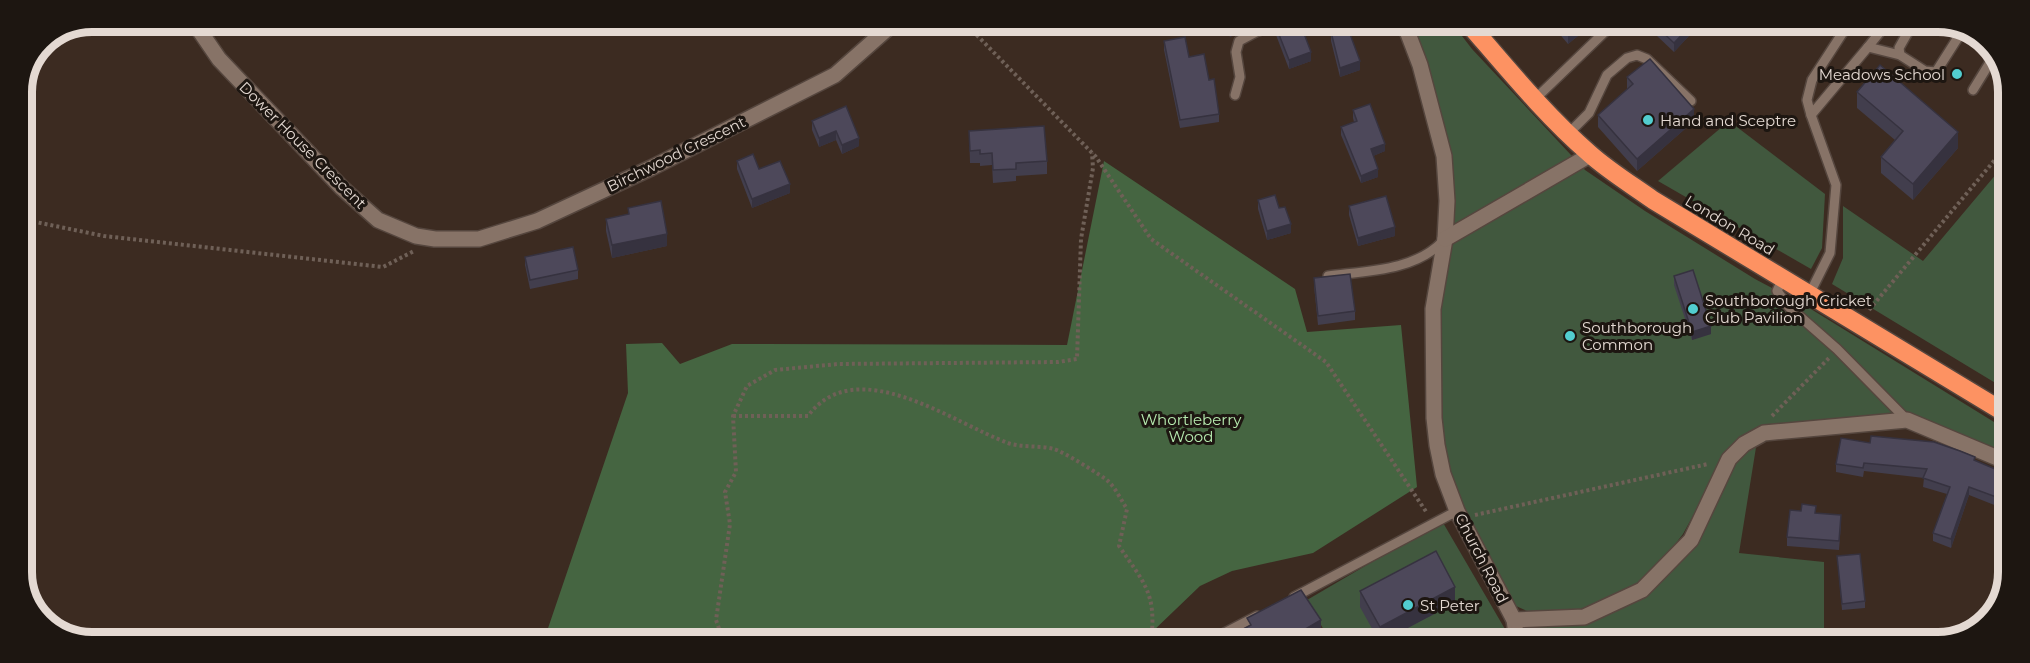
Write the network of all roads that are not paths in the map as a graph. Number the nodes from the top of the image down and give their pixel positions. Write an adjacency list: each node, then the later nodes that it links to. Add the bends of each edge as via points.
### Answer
1 (201, 32): 21 (street, Dower House Crescent, via 219,59 342,188 378,220 416,236)
2 (884, 32): 21 (street, Birchwood Crescent, via 836,75 548,216 479,239)
3 (1256, 32): 15 (lane, via 1239,41 1236,52 1240,77)
4 (1407, 32): 22 (street, Church Road, via 1444,156)
5 (1476, 32): 16 (highway, London Road)
6 (1605, 32): 16 (lane)
7 (1843, 32): 18 (lane, via 1812,80 1807,100)
8 (1880, 32): 11 (lane)
9 (1908, 32): 12 (lane)
10 (1959, 35): 12 (lane, via 1936,72 1925,70)
11 (1868, 47): 12 (lane); 18 (lane)
12 (1900, 54)
13 (1990, 61): 14 (lane)
14 (1973, 90)
15 (1235, 95)
16 (1534, 99): 19 (highway, London Road)
17 (1691, 101): 19 (lane, via 1637,55 1627,58 1607,75 1589,113)
18 (1811, 115): 25 (lane, via 1836,185 1830,253)
19 (1568, 134): 20 (highway, London Road)
20 (1590, 155): 22 (street); 24 (highway, London Road, via 1653,200)
21 (435, 239)
22 (1445, 239): 23 (lane, via 1421,258); 29 (street, Church Road, via 1433,309 1434,418 1443,474)
23 (1328, 276)
24 (1783, 278): 25 (highway, London Road); 27 (lane, via 1777,291 1788,306 1838,349)
25 (1810, 293): 26 (highway, London Road)
26 (1998, 406)
27 (1907, 420): 28 (street, Church Road); 32 (street, Church Road, via 1764,433 1744,444 1729,459 1691,540 1642,590 1584,617)
28 (1998, 458)
29 (1459, 515): 30 (lane); 32 (street, Church Road)
30 (1281, 604)
31 (1270, 609): 33 (lane)
32 (1514, 620): 34 (street)
33 (1226, 632)
34 (1516, 632)

